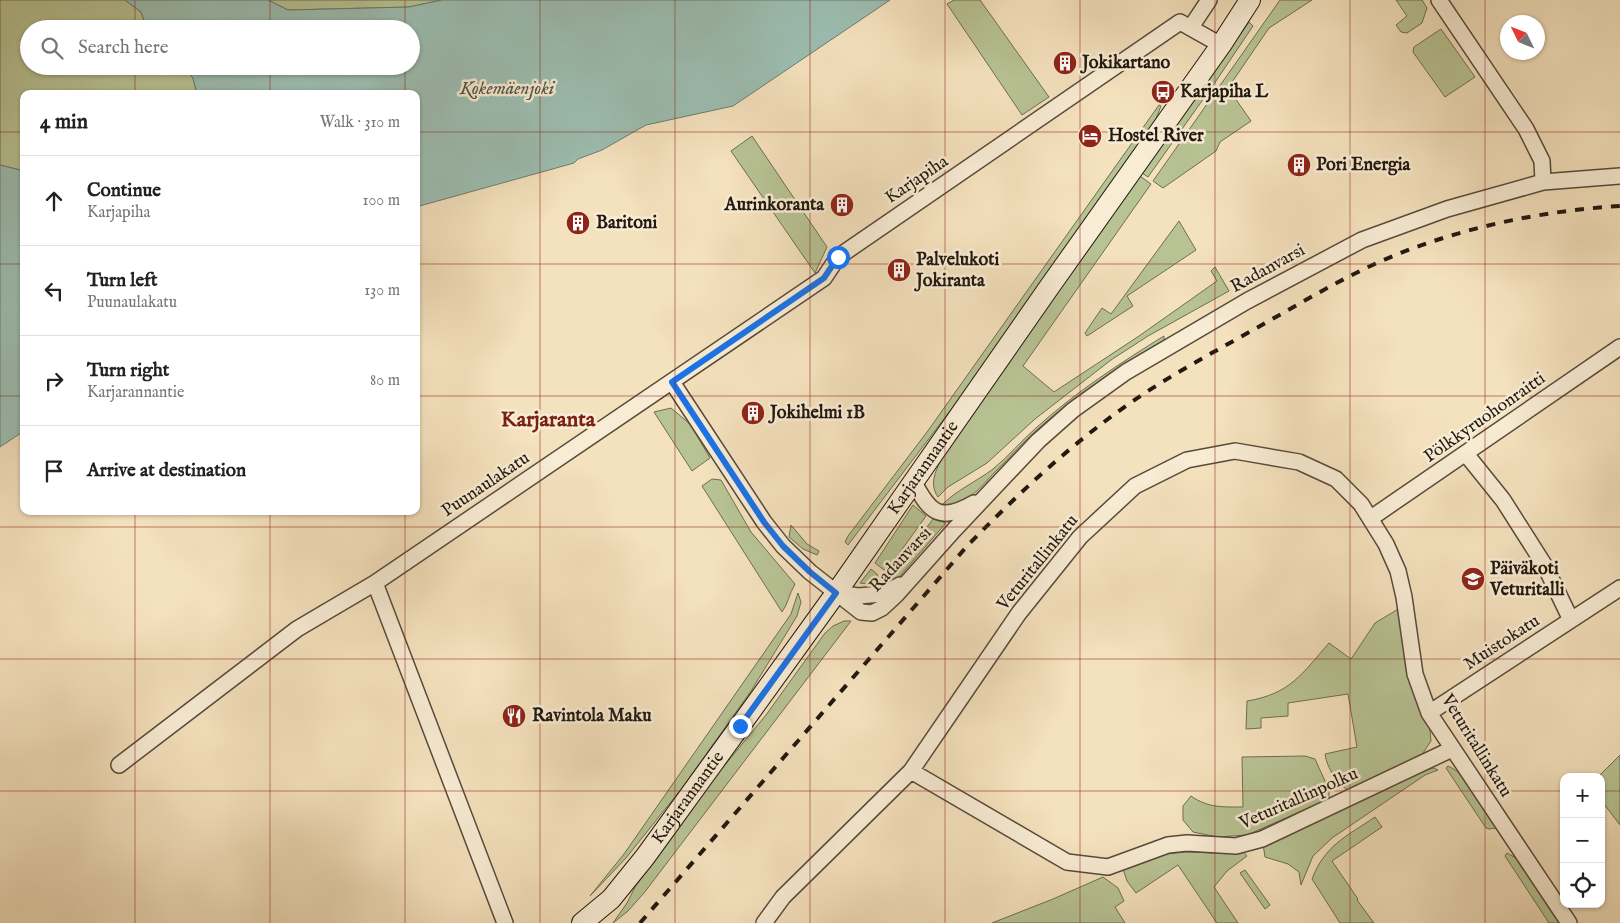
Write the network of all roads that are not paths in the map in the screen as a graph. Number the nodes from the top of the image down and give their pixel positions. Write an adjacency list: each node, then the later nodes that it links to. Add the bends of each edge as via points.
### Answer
1 (1209, 0): 4 (street)
2 (1250, 0): 5 (main road, Karjarannantie)
3 (1439, 0): 7 (street, via 1526,129 1542,161)
4 (1191, 28): 5 (street); 9 (street, Karjapiha, via 1180,22 838,257 824,278)
5 (1221, 45): 11 (main road, Karjarannantie)
6 (1620, 176): 7 (street, Radanvarsi)
7 (1543, 182): 12 (street, Radanvarsi, via 1446,208 1362,240 1248,301 1126,372 1081,405 1038,441)
8 (1620, 347): 10 (street, Pölkkyruohonraitti)
9 (672, 382): 14 (street, Puunaulakatu); 16 (street, via 764,522 783,546)
10 (1466, 454): 13 (street, Pölkkyruohonraitti); 17 (street, via 1503,500 1545,566)
11 (914, 482): 12 (street, Radanvarsi, via 922,499 934,512 952,514); 16 (main road, Karjarannantie)
12 (984, 497): 16 (street, Radanvarsi, via 882,608 872,613 860,612)
13 (1371, 518): 18 (street, Veturitallinkatu, via 1398,571 1415,674); 21 (street, Veturitallinkatu, via 1336,479 1299,462 1235,451 1187,460 1135,486 1080,537 1019,613)
14 (375, 583): 20 (street, Puunaulakatu, via 296,629); 22 (street)
15 (1620, 588): 17 (street, Muistokatu)
16 (836, 593): 23 (main road, Karjarannantie, via 645,857 611,899)
17 (1571, 620): 18 (street, Muistokatu)
18 (1430, 713): 19 (street, Veturitallinkatu)
19 (1452, 749): 21 (street, Veturitallinpolku, via 1262,839 1236,846 1168,845 1108,867 1067,862); 25 (street, Veturitallinkatu)
20 (119, 765)
21 (910, 771): 24 (street, Veturitallinkatu, via 783,897)
22 (505, 923)
23 (582, 923)
24 (764, 923)
25 (1569, 923)

